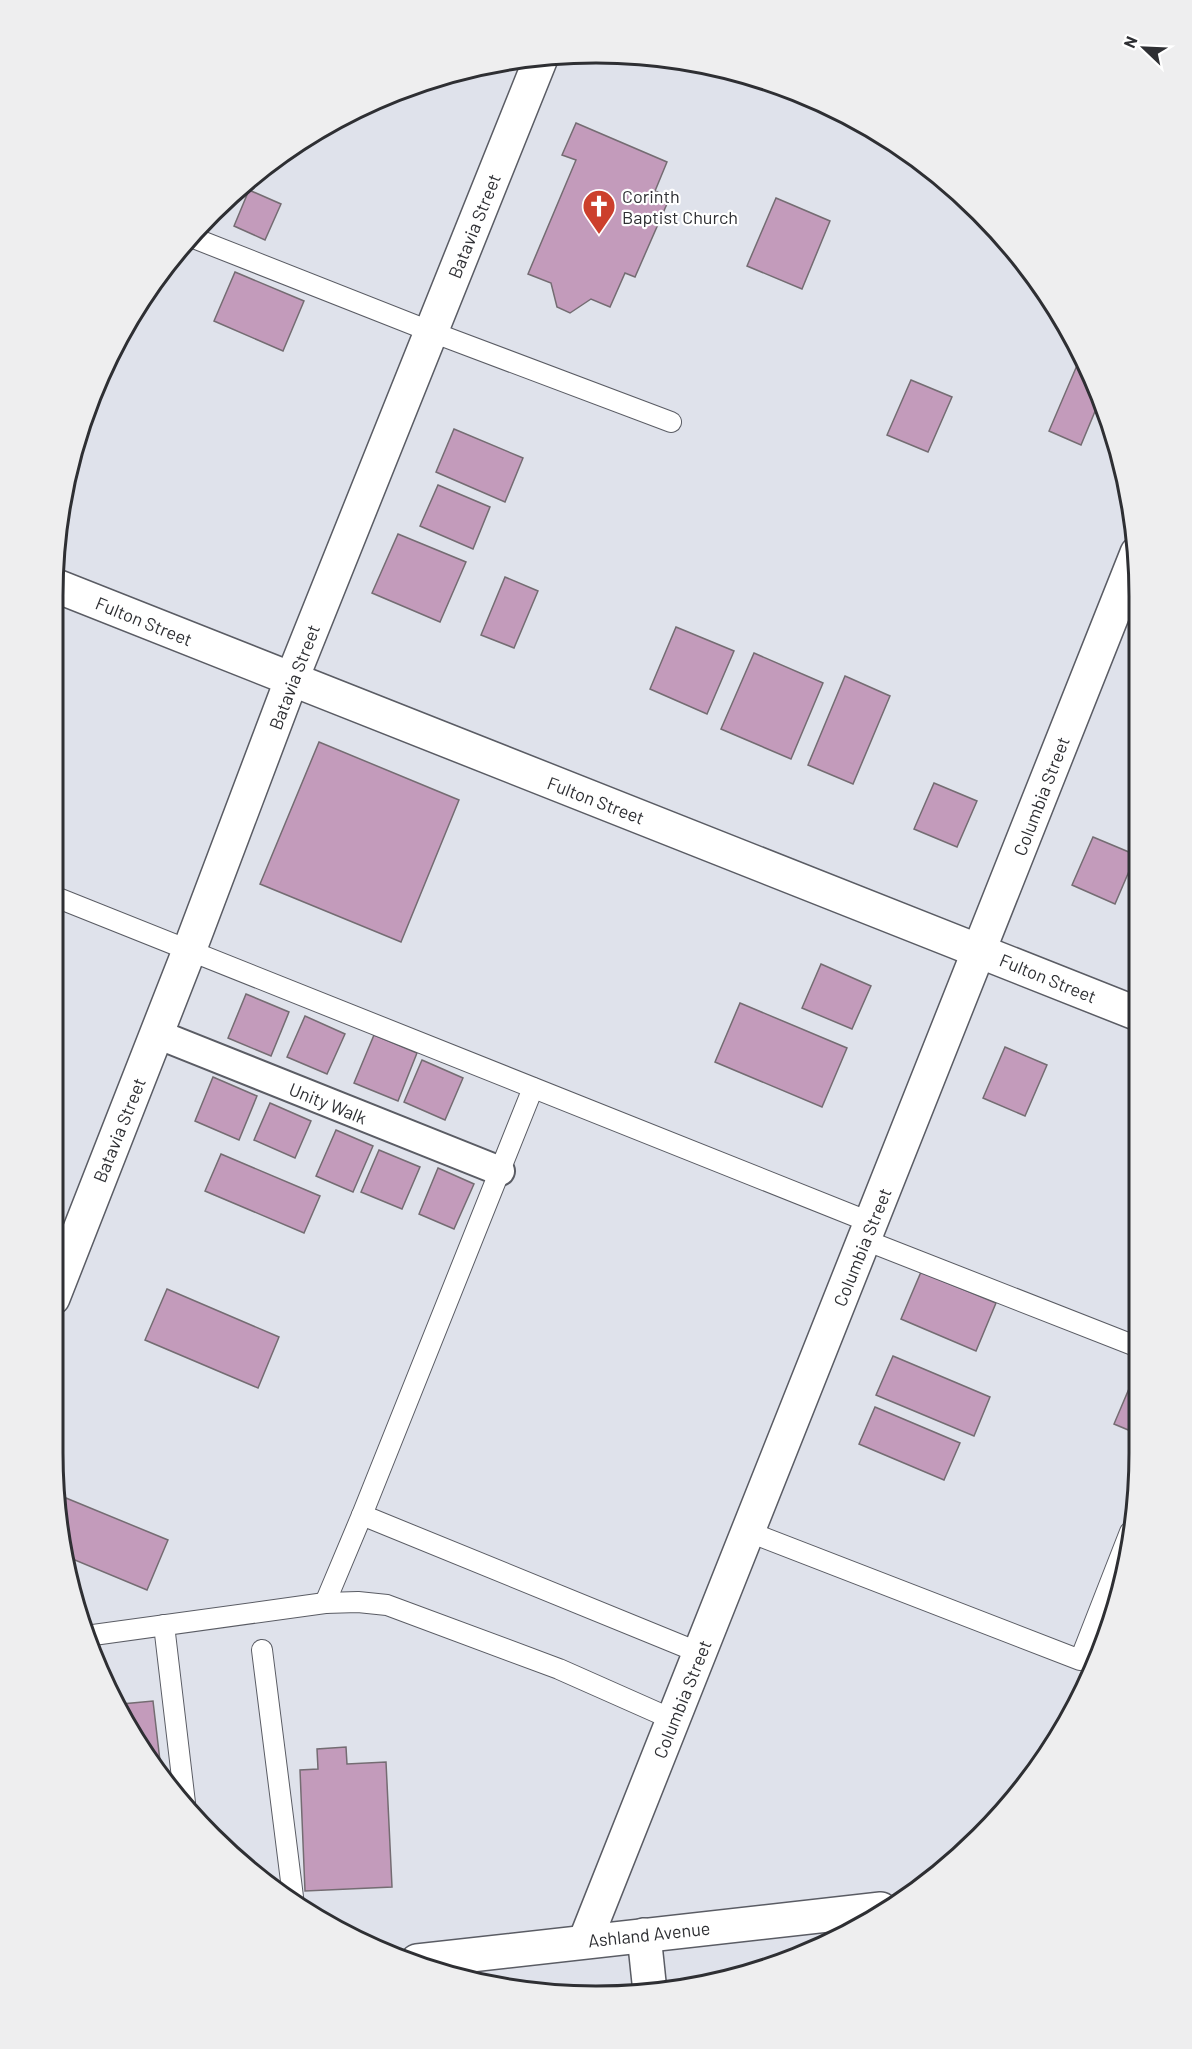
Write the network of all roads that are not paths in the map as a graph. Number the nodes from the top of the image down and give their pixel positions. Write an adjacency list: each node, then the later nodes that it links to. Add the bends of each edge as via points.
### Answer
1 (538, 67): 3 (street, Batavia Street)
2 (199, 240): 3 (lane)
3 (432, 332): 4 (lane); 7 (street, Batavia Street)
4 (671, 422)
5 (63, 589): 7 (street, Fulton Street)
6 (1128, 608): 10 (street, Columbia Street)
7 (291, 681): 9 (street, Batavia Street); 10 (street, Fulton Street)
8 (63, 900): 9 (lane)
9 (189, 951): 12 (street, Batavia Street); 13 (lane)
10 (980, 951): 11 (street, Fulton Street); 15 (street, Columbia Street)
11 (1129, 1010)
12 (157, 1035): 14 (street, Unity Walk); 16 (street, Batavia Street)
13 (534, 1088): 14 (lane); 15 (lane)
14 (500, 1171): 18 (lane)
15 (868, 1231): 17 (lane); 19 (street, Columbia Street)
16 (63, 1273)
17 (1129, 1343)
18 (362, 1515): 21 (lane); 25 (lane)
19 (749, 1532): 20 (lane, via 1080,1660); 25 (street, Columbia Street)
20 (1117, 1565)
21 (325, 1603): 22 (lane); 26 (lane, via 387,1605 559,1670)
22 (164, 1625): 23 (lane); 27 (lane)
23 (95, 1635)
24 (262, 1650): 28 (lane)
25 (700, 1653): 26 (street, Columbia Street)
26 (674, 1720): 31 (street, Columbia Street)
27 (183, 1790)
28 (292, 1890)
29 (869, 1910): 30 (street, Ashland Avenue)
30 (644, 1935): 31 (street, Ashland Avenue); 33 (street)
31 (585, 1941): 32 (street, Ashland Avenue)
32 (430, 1959)
33 (649, 1983)

